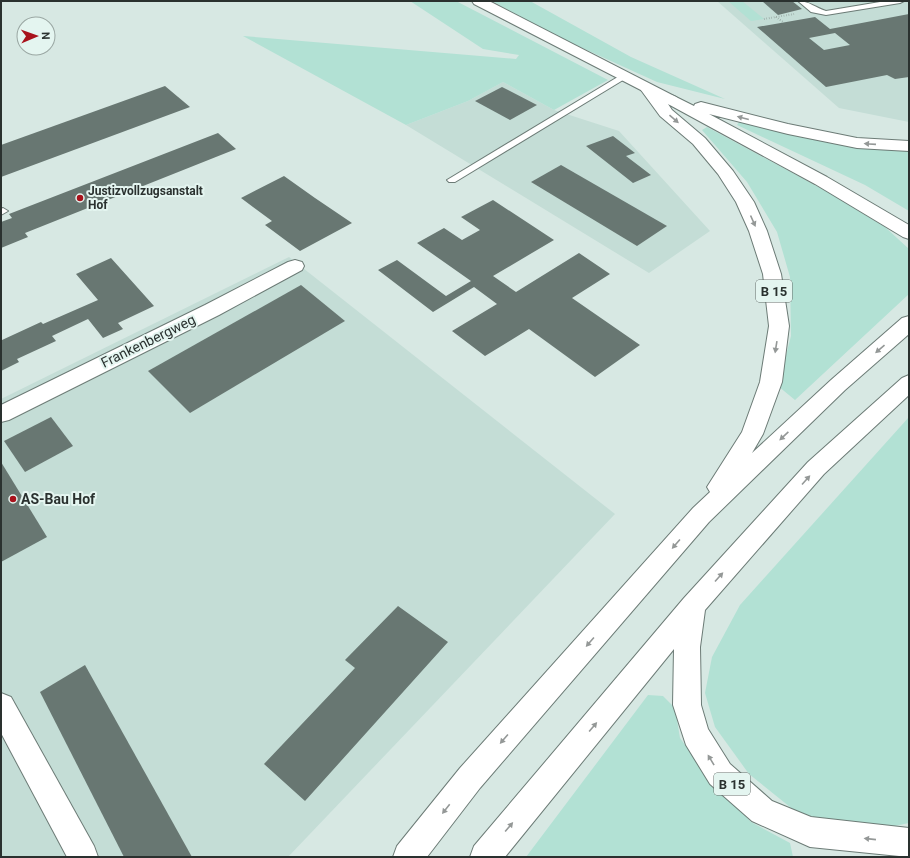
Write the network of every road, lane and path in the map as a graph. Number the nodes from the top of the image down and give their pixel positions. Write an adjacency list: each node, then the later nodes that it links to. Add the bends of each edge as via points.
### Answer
1 (479, 1): 8 (main road)
2 (802, 1): 4 (lane)
3 (900, 1): 4 (lane, via 831,13)
4 (814, 10): 5 (path)
5 (776, 17): 6 (path); 7 (path)
6 (764, 19)
7 (783, 22)
8 (624, 77): 9 (main road); 12 (lane)
9 (649, 90): 10 (main road); 18 (main road, B 15, one-way to 18, via 666,113 699,141 725,171 745,202 772,274 779,326 770,382 752,434)
10 (671, 100): 11 (main road, one-way to 10, via 857,143); 13 (main road, via 816,176)
11 (909, 146)
12 (452, 180)
13 (909, 233)
14 (295, 266): 17 (main road, Frankenbergweg)
15 (909, 323): 18 (main road, B 15, one-way to 18, via 838,384)
16 (909, 382): 19 (main road, one-way to 16, via 816,468)
17 (1, 414)
18 (701, 515): 23 (main road, B 15, one-way to 23, via 470,778)
19 (693, 606): 21 (main road, B 15, one-way to 19, via 810,832 762,811 720,774 696,735 687,705 687,647); 24 (main road, one-way to 19)
20 (1, 706): 22 (main road)
21 (909, 843)
22 (83, 857)
23 (408, 857)
24 (485, 857)

